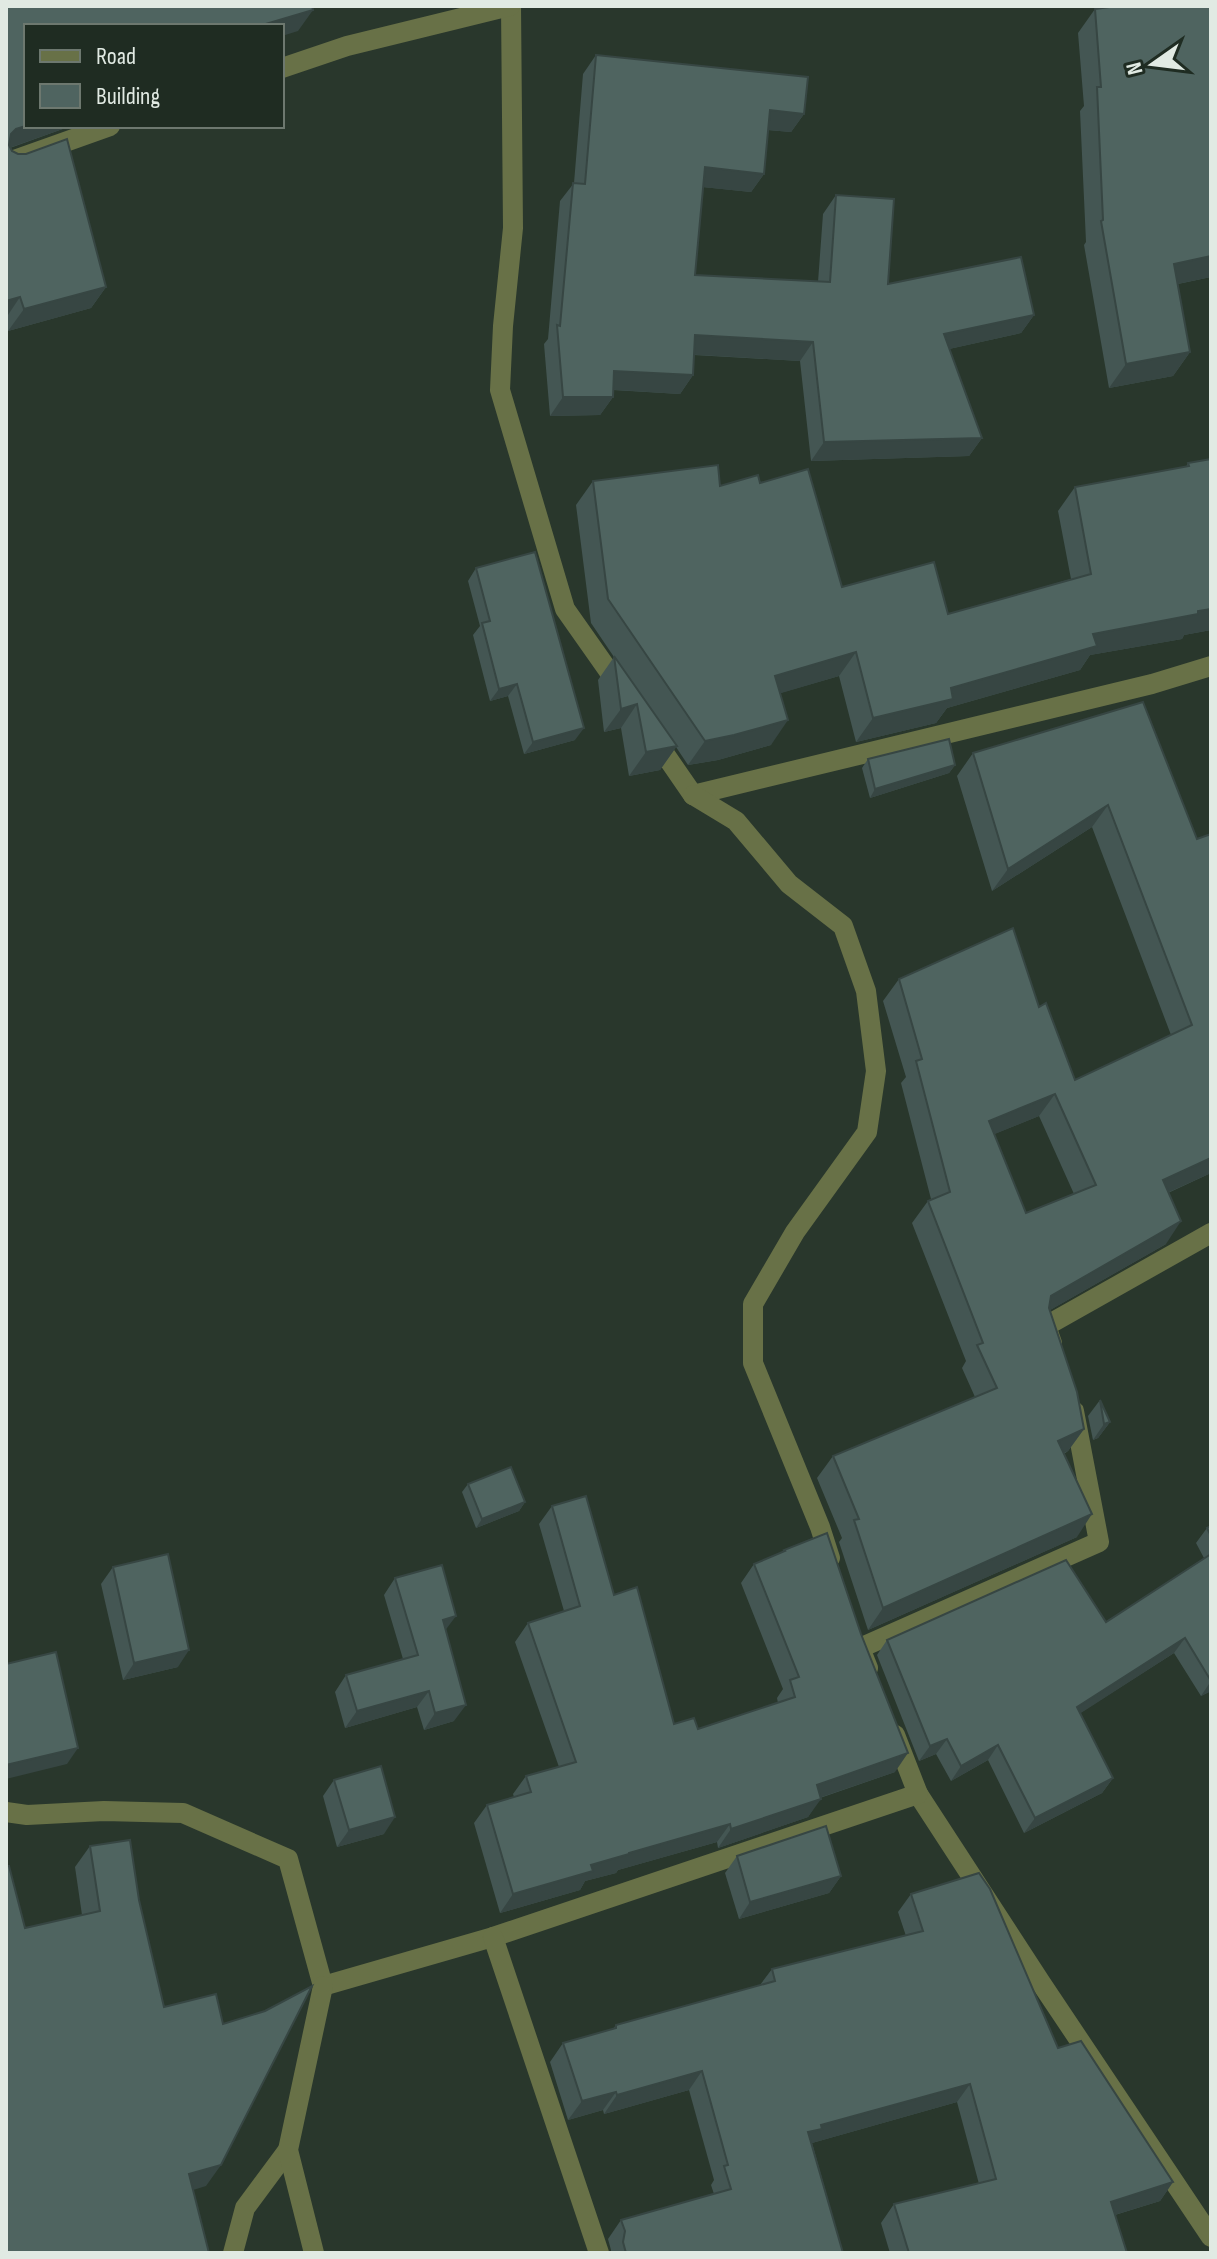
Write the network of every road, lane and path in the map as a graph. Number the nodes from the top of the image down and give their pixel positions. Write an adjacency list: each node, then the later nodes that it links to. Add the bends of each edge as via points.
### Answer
1 (510, 6): 2 (street, via 347,46); 6 (street, via 513,228 500,390 565,609)
2 (284, 67)
3 (104, 128): 4 (street)
4 (6, 163)
5 (1211, 666): 6 (street)
6 (693, 795): 10 (street, via 736,821 789,884 843,926 866,991 876,1071 867,1132 795,1232 753,1304 753,1363)
7 (1211, 1233): 8 (street, via 1046,1326)
8 (1060, 1368)
9 (1069, 1397): 11 (street, via 1099,1542 857,1640)
10 (835, 1572)
11 (877, 1691)
12 (889, 1721): 13 (street)
13 (918, 1794): 15 (street); 18 (street)
14 (6, 1812): 16 (street, via 183,1813 288,1859)
15 (493, 1937): 16 (street); 21 (street)
16 (323, 1986): 17 (street)
17 (288, 2150): 19 (street, via 245,2208); 20 (street)
18 (1211, 2237)
19 (233, 2253)
20 (314, 2253)
21 (599, 2253)

